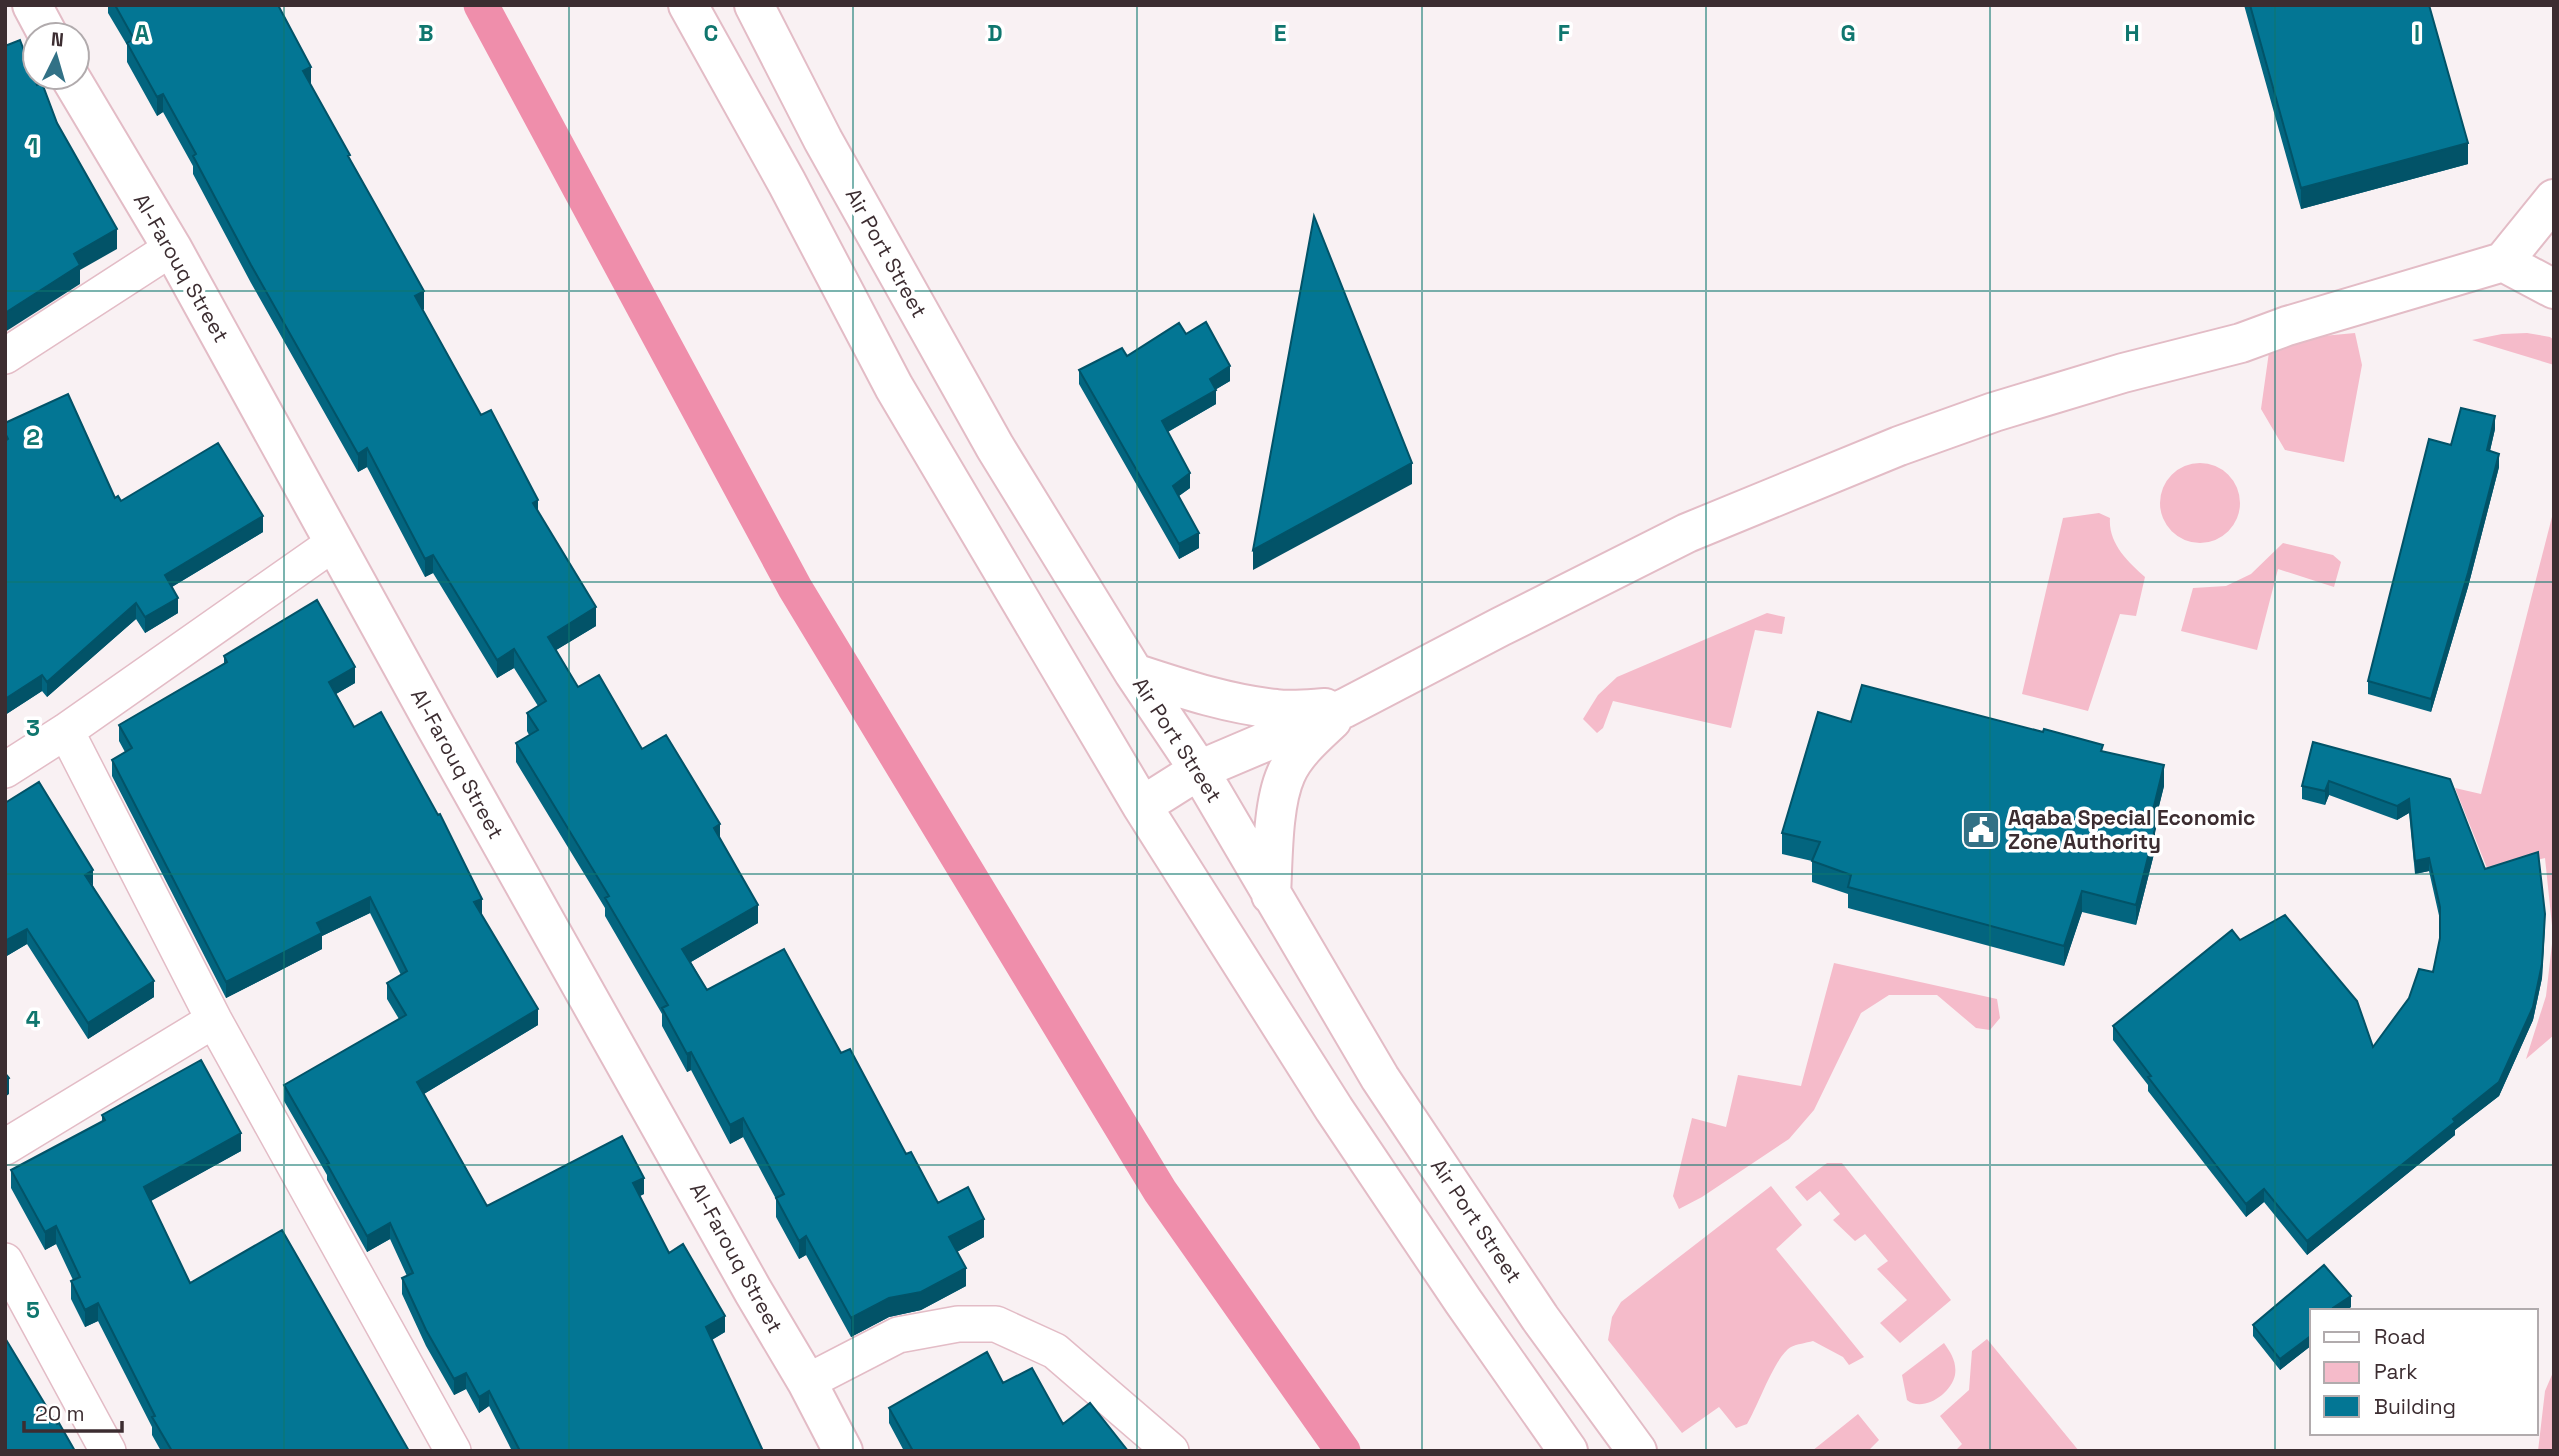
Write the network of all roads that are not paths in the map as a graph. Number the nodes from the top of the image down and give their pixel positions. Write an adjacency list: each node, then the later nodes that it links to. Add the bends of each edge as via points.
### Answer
1 (32, 5): 4 (main road)
2 (688, 5): 17 (main road, via 894,387)
3 (766, 15): 12 (main road, Air Port Street, via 829,152 995,447)
4 (41, 21)
5 (78, 91): 7 (main road, Al-Farouq Street)
6 (2554, 199): 8 (main road)
7 (172, 248): 10 (street); 11 (main road, Al-Farouq Street)
8 (2503, 262): 9 (main road); 13 (main road, via 2241,343 1994,412 1899,446 1687,534)
9 (2554, 289)
10 (5, 355)
11 (334, 543): 14 (street); 22 (main road, Al-Farouq Street)
12 (1134, 673): 13 (main road, via 1241,704 1279,710); 15 (main road, Air Port Street)
13 (1345, 708): 15 (main road); 18 (main road, via 1306,744 1285,775 1275,820)
14 (66, 731): 16 (street); 19 (street)
15 (1199, 770): 17 (main road); 18 (main road, Air Port Street)
16 (5, 771)
17 (1142, 806): 27 (main road, via 1334,1109)
18 (1270, 895): 28 (main road, Air Port Street, via 1380,1078 1540,1318)
19 (214, 1020): 20 (street); 24 (street)
20 (5, 1147)
21 (5, 1261): 23 (street)
22 (807, 1382): 25 (main road, Al-Farouq Street); 26 (street, via 898,1335 958,1324 996,1324 1055,1351)
23 (108, 1451)
24 (453, 1451)
25 (843, 1451)
26 (1171, 1451)
27 (1568, 1451)
28 (1637, 1451)

